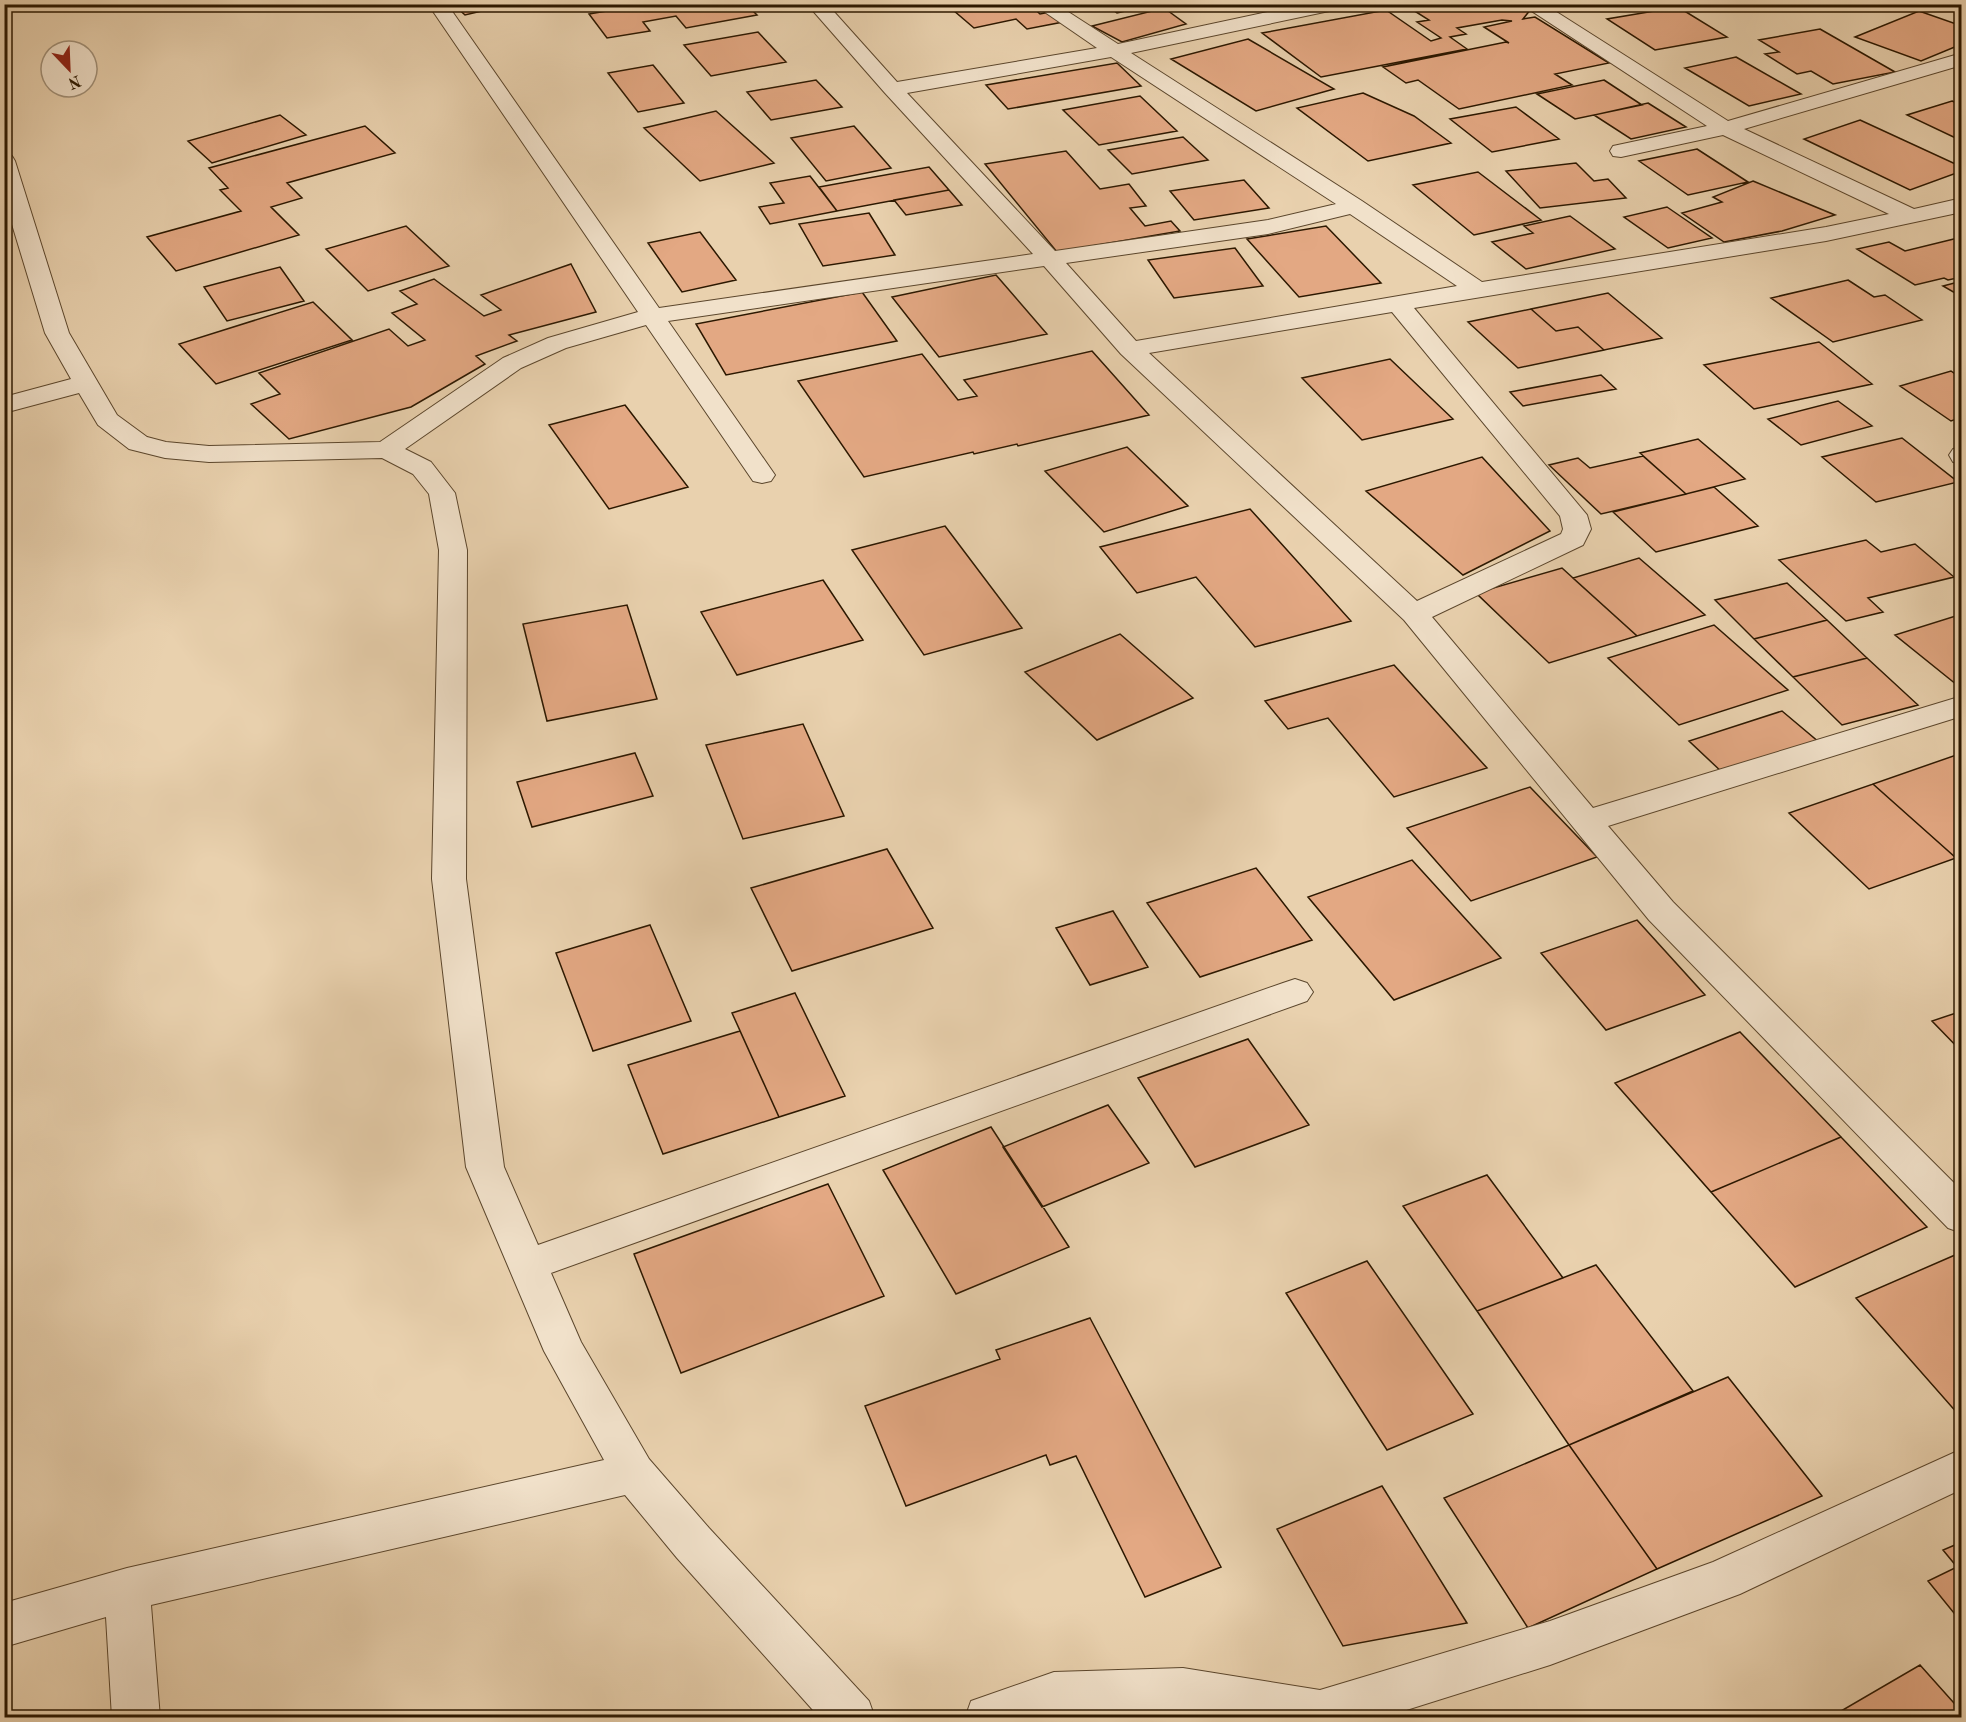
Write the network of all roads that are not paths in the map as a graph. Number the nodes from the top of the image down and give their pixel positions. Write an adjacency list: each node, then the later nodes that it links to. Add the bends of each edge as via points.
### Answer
1 (437, 4): 18 (street)
2 (816, 4): 8 (street)
3 (1042, 4): 6 (street)
4 (1334, 4): 6 (street)
5 (1530, 4): 9 (street)
6 (1114, 51): 8 (street); 13 (street)
7 (1962, 59): 9 (street)
8 (892, 89): 15 (street)
9 (1725, 128): 10 (street); 14 (street)
10 (1621, 151)
11 (4, 161): 20 (street, via 57,333)
12 (1962, 205): 14 (street)
13 (1354, 206): 15 (street, via 1268,227); 16 (street)
14 (1910, 215): 16 (street, via 1826,234)
15 (1049, 257): 18 (street); 19 (street)
16 (1478, 290): 17 (street)
17 (1397, 303): 19 (street); 24 (street, via 1573,515 1577,529 1573,539)
18 (651, 316): 22 (street, via 557,343 512,363); 23 (street)
19 (1130, 349): 24 (street)
20 (86, 383): 21 (street); 22 (street, via 107,420 138,443 165,450 209,454)
21 (4, 405)
22 (386, 450): 29 (street, via 422,468 442,493 453,550 449,879 485,1167)
23 (762, 476)
24 (1414, 614): 26 (street)
25 (1962, 706): 26 (street)
26 (1588, 821): 28 (street, via 1661,911)
27 (1295, 992): 29 (street)
28 (1962, 1217)
29 (528, 1265): 31 (street, via 565,1351)
30 (1962, 1468): 34 (street, via 1724,1579 1550,1643)
31 (634, 1473): 32 (street); 36 (street)
32 (127, 1589): 33 (street); 35 (street)
33 (4, 1625)
34 (1318, 1715): 37 (street, via 1183,1691 1054,1695)
35 (136, 1718)
36 (852, 1718)
37 (988, 1718)

